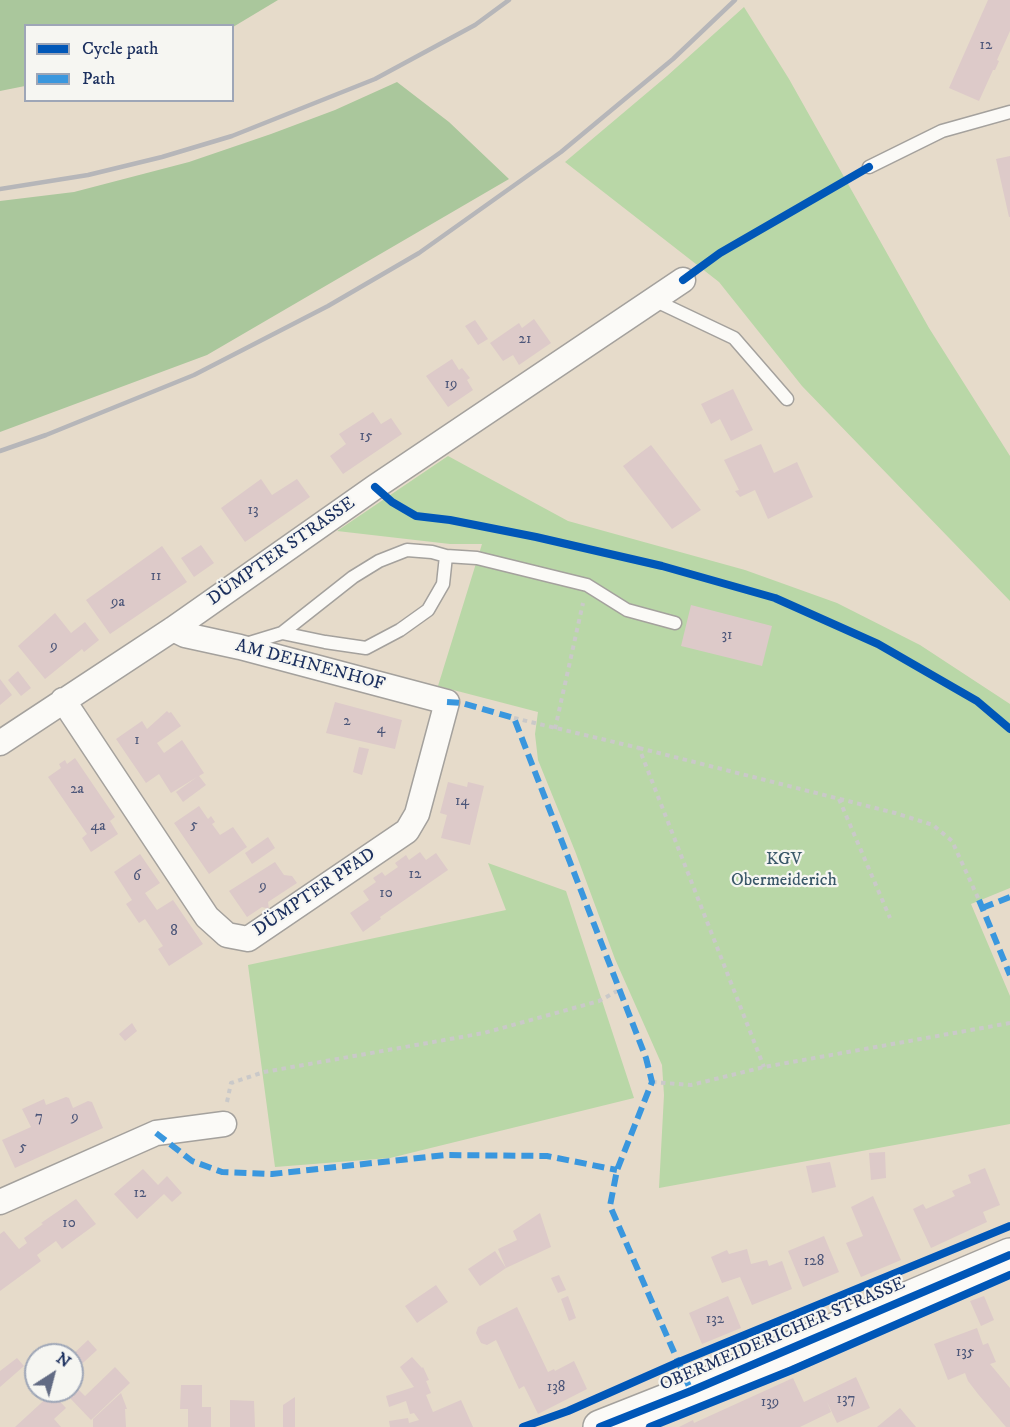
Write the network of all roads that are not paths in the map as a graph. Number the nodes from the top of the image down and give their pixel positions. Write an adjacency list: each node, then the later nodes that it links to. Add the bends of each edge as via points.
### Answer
1 (1010, 112): 2 (lane, via 942,131)
2 (869, 167)
3 (683, 280): 4 (street, DÜMPTER STRASSE)
4 (653, 299): 5 (lane, via 734,338); 8 (street, DÜMPTER STRASSE)
5 (787, 399)
6 (446, 556): 7 (lane, via 477,558 587,585 627,609); 9 (lane, via 407,550 380,561 353,577); 9 (lane, via 443,584 428,610 366,648)
7 (675, 623)
8 (173, 629): 10 (street, AM DEHNENHOF); 11 (street, DÜMPTER STRASSE)
9 (282, 633): 10 (lane)
10 (240, 647): 12 (street, AM DEHNENHOF)
11 (63, 700): 12 (street, DÜMPTER PFAD, via 207,917 227,935 248,939 407,831 417,814); 13 (street, DÜMPTER STRASSE)
12 (447, 702)
13 (0, 743)
14 (224, 1124): 15 (street, via 156,1133)
15 (0, 1202)
16 (1010, 1255): 17 (main road, OBERMEIDERICHER STRASSE)
17 (602, 1427)

